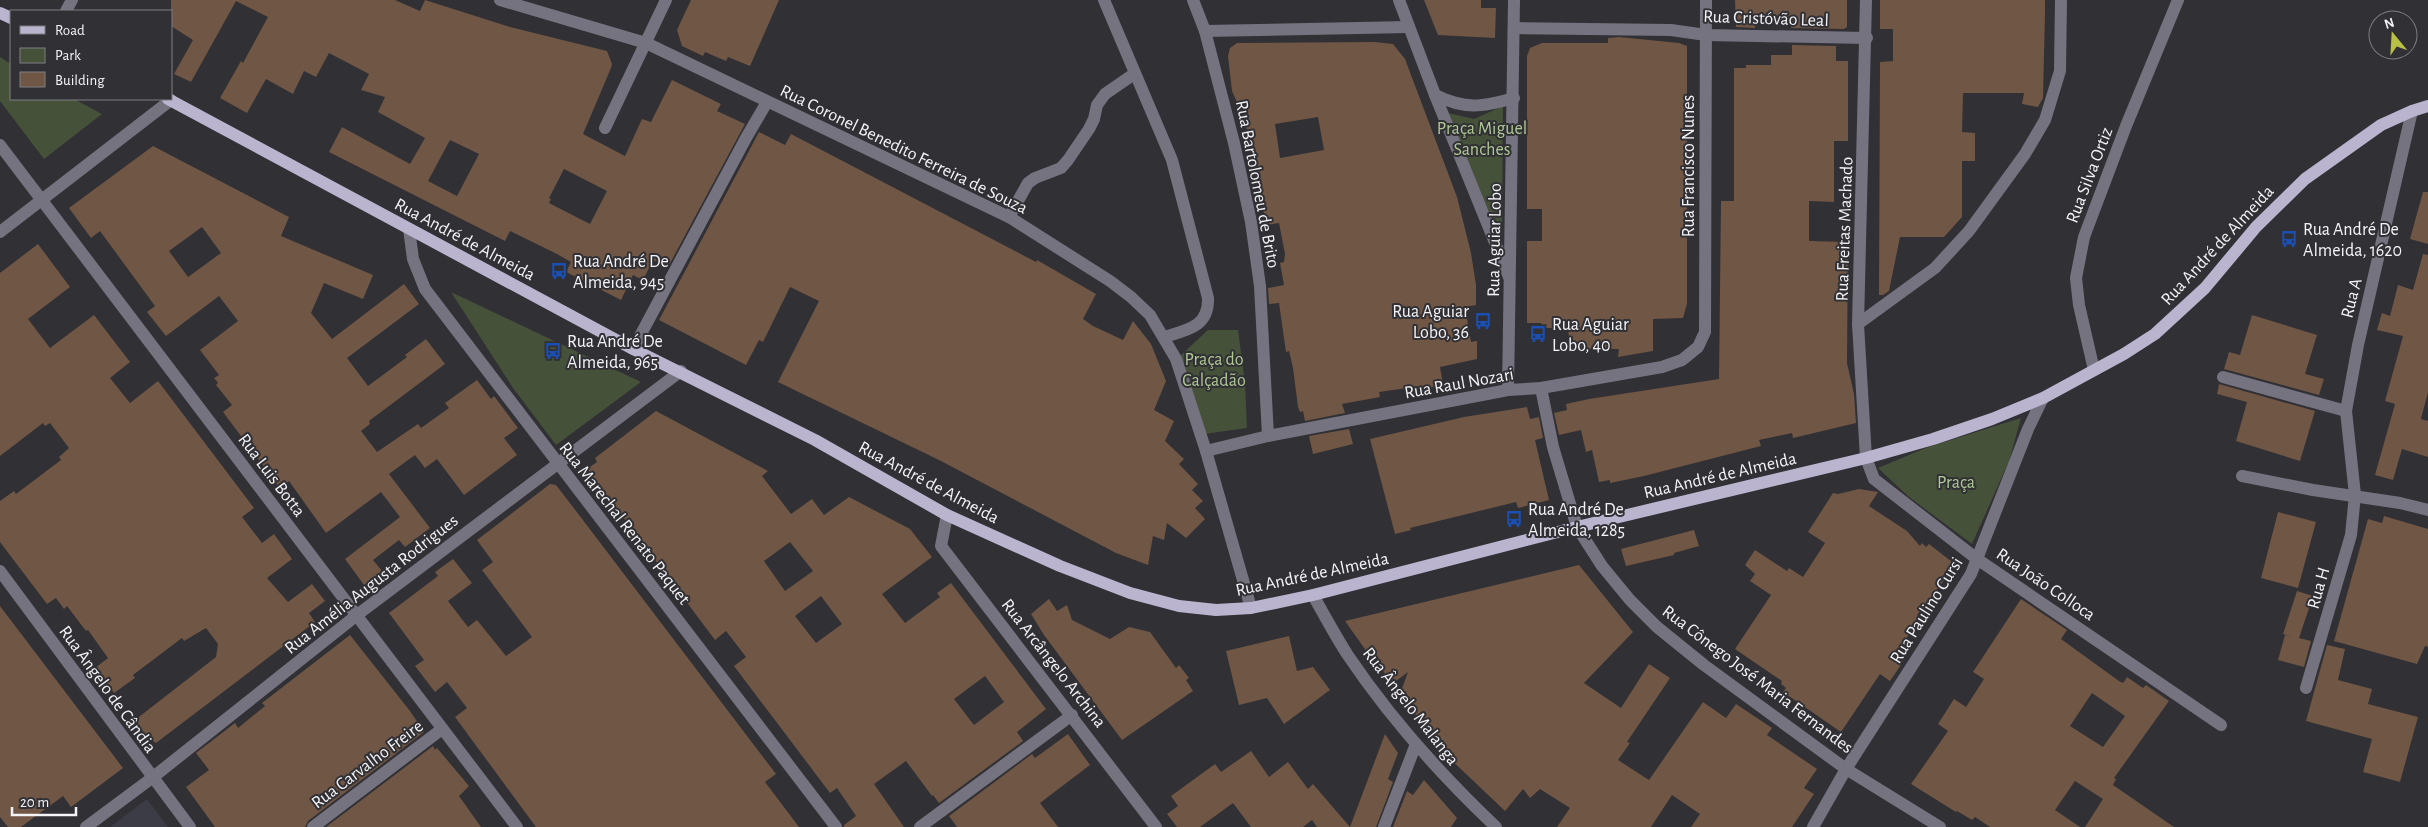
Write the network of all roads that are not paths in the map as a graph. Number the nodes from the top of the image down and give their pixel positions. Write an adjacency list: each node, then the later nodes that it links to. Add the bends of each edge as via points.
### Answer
1 (500, 0): 16 (street, Rua Coronel Benedito Ferreira de Souza)
2 (666, 0): 16 (street)
3 (1104, 0): 17 (street)
4 (1193, 0): 13 (street, Rua Bartolomeu de Brito)
5 (1399, 0): 11 (street)
6 (1514, 0): 12 (street, Rua Aguiar Lobo)
7 (1706, 0): 14 (street, Rua Francisco Nunes)
8 (1866, 0): 15 (street, Rua Freitas Machado)
9 (2061, 0): 31 (street, via 2060,70 2044,120 2025,154 1969,231 1935,268)
10 (2178, 0): 35 (street, Rua Silva Ortiz, via 2084,237 2076,278)
11 (1409, 27): 13 (street); 18 (street)
12 (1514, 28): 14 (street, Rua Cristóvão Leal, via 1671,30); 19 (street, Rua Aguiar Lobo)
13 (1205, 31): 42 (street, Rua Bartolomeu de Brito, via 1251,222 1260,286)
14 (1706, 35): 15 (street, Rua Cristóvão Leal); 32 (street, Rua Francisco Nunes)
15 (1867, 38): 31 (street, Rua Freitas Machado)
16 (646, 43): 21 (street, Rua Coronel Benedito Ferreira de Souza); 24 (street)
17 (1134, 74): 27 (street, via 1105,94 1097,105 1089,129 1068,160 1061,168 1028,183); 33 (street, via 1172,160 1208,298 1204,319 1187,331)
18 (1435, 95): 19 (street, via 1469,107); 30 (street)
19 (1514, 98): 30 (street, Rua Aguiar Lobo)
20 (170, 100): 26 (street); 28 (main road, Rua André de Almeida)
21 (767, 102): 27 (street, Rua Coronel Benedito Ferreira de Souza); 34 (street)
22 (2428, 106): 23 (main road, Rua André de Almeida)
23 (2412, 110): 35 (main road, Rua André de Almeida, via 2381,125 2305,179 2256,227 2205,288 2155,334); 41 (street, Rua A)
24 (605, 128)
25 (0, 145): 26 (street, Rua Luis Botta)
26 (41, 201): 29 (street); 55 (street, Rua Luis Botta)
27 (1009, 217): 33 (street, Rua Coronel Benedito Ferreira de Souza, via 1110,281 1150,315)
28 (409, 229): 34 (main road, Rua André de Almeida); 45 (street, Rua Marechal Renato Paquet, via 413,259 425,289)
29 (0, 232)
30 (1511, 282): 39 (street, Rua Aguiar Lobo)
31 (1858, 324): 44 (street, Rua Freitas Machado)
32 (1705, 332): 38 (street, Rua Raul Nozari, via 1698,347 1682,360)
33 (1164, 337): 43 (street, Rua Coronel Benedito Ferreira de Souza, via 1176,359)
34 (633, 349): 36 (main road, Rua André de Almeida)
35 (2094, 370): 40 (main road, Rua André de Almeida)
36 (680, 371): 45 (street, Rua Amélia Augusta Rodrigues); 49 (main road, Rua André de Almeida, via 815,440)
37 (2222, 377): 41 (street)
38 (1541, 388): 39 (street, Rua Raul Nozari); 50 (street, Rua Cônego José Maria Fernandes, via 1553,447)
39 (1508, 390): 42 (street, Rua Raul Nozari)
40 (2043, 398): 44 (main road, Rua André de Almeida, via 1950,434); 51 (street, Rua Paulino Cursi)
41 (2346, 411): 47 (street, Rua A)
42 (1268, 436): 43 (street, Rua Raul Nozari)
43 (1206, 450): 54 (street, Rua Coronel Benedito Ferreira de Souza)
44 (1866, 458): 50 (main road, Rua André de Almeida); 51 (street, Rua João Colloca, via 1874,479)
45 (557, 464): 55 (street, Rua Amélia Augusta Rodrigues); 67 (street, Rua Marechal Renato Paquet)
46 (2242, 476): 47 (street)
47 (2355, 495): 48 (street); 56 (street, Rua H, via 2351,535)
48 (2428, 510)
49 (947, 515): 54 (main road, Rua André de Almeida, via 1060,566 1130,593 1179,606 1216,610); 57 (street, Rua Arcângelo Archina, via 941,546)
50 (1577, 527): 53 (main road, Rua André de Almeida); 61 (street, Rua Cônego José Maria Fernandes, via 1602,566 1657,627)
51 (1977, 559): 58 (street, Rua João Colloca); 61 (street, Rua Paulino Cursi, via 1972,574)
52 (0, 571): 62 (street, Rua Ângelo de Cândia)
53 (1313, 595): 54 (main road, Rua André de Almeida); 60 (street, Rua Ângelo Malanga, via 1347,653)
54 (1251, 608)
55 (357, 615): 59 (street, Rua Luis Botta); 62 (street, Rua Amélia Augusta Rodrigues)
56 (2306, 688)
57 (1072, 715): 68 (street); 69 (street, Rua Arcângelo Archina)
58 (2221, 725)
59 (442, 729): 65 (street, Rua Carvalho Freire); 66 (street, Rua Luis Botta)
60 (1416, 744): 70 (street); 71 (street, Rua Ângelo Malanga, via 1453,786)
61 (1846, 769): 72 (street, Rua Paulino Cursi); 73 (street, Rua Cônego José Maria Fernandes)
62 (152, 778): 63 (street, Rua Amélia Augusta Rodrigues); 64 (street, Rua Ângelo de Cândia)
63 (86, 827)
64 (190, 827)
65 (313, 827)
66 (517, 827)
67 (836, 827)
68 (920, 827)
69 (1156, 827)
70 (1384, 827)
71 (1496, 827)
72 (1813, 827)
73 (1940, 827)

